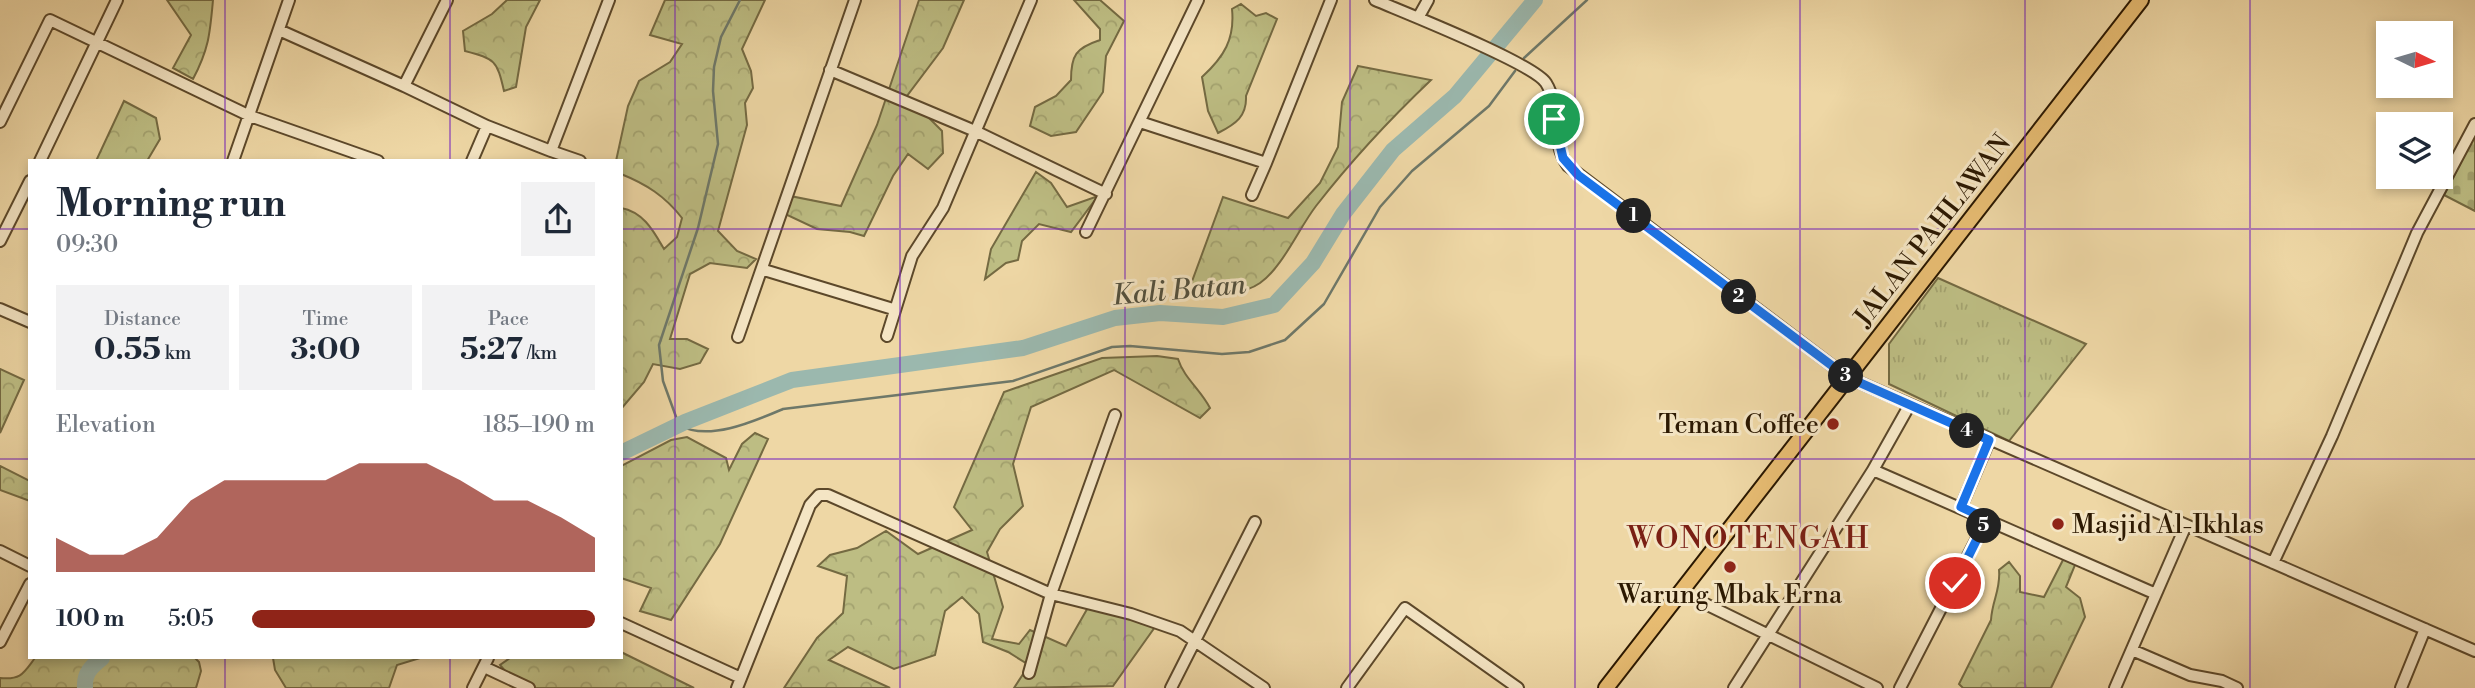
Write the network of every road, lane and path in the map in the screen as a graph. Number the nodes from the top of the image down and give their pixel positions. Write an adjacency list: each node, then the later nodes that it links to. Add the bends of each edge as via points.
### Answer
1 (117, 0): 14 (street)
2 (289, 0): 13 (street)
3 (447, 0): 16 (street)
4 (609, 0): 23 (street)
5 (855, 0): 15 (street)
6 (1031, 0): 22 (street)
7 (1198, 0): 19 (street)
8 (1331, 0): 29 (street)
9 (1375, 0): 12 (street)
10 (1428, 0): 12 (street)
11 (2141, 0): 41 (main road, JALAN PAHLAWAN)
12 (1418, 18): 41 (street, via 1530,70 1547,84 1568,166)
13 (279, 30): 16 (street); 17 (street)
14 (97, 42): 17 (street); 18 (street, via 50,20); 24 (street)
15 (830, 70): 22 (street); 35 (street)
16 (404, 86): 21 (street)
17 (250, 116): 25 (street); 26 (street)
18 (0, 122)
19 (1140, 122): 29 (street); 31 (street)
20 (2475, 124): 51 (street, via 2422,222)
21 (487, 126): 23 (street); 27 (street)
22 (975, 131): 31 (street); 37 (street, via 943,208 912,256)
23 (551, 151): 28 (street)
24 (41, 159)
25 (234, 159)
26 (372, 159)
27 (473, 159)
28 (574, 159)
29 (1266, 163): 32 (street)
30 (28, 185): 34 (street)
31 (1106, 194): 33 (street)
32 (1252, 195)
33 (1086, 232)
34 (0, 241)
35 (764, 270): 37 (street); 40 (street)
36 (0, 309): 38 (street)
37 (893, 309): 39 (street)
38 (28, 321)
39 (887, 336)
40 (738, 337)
41 (1847, 377): 42 (street); 54 (main road, JALAN PAHLAWAN)
42 (1909, 406): 44 (street); 45 (street)
43 (1115, 415): 55 (street)
44 (1989, 440): 46 (street); 49 (street)
45 (1873, 470): 46 (street); 59 (street)
46 (1961, 507): 47 (street)
47 (1987, 519): 56 (street); 77 (street)
48 (1255, 522): 60 (street)
49 (2186, 524): 51 (street); 56 (street)
50 (0, 551): 52 (street)
51 (2273, 563): 58 (street)
52 (28, 565)
53 (28, 588): 61 (street)
54 (1681, 592): 59 (street); 74 (main road, JALAN PAHLAWAN)
55 (1051, 594): 60 (street, via 1158,622); 65 (street); 66 (street, via 819,495 810,505)
56 (2156, 594): 62 (street)
57 (623, 624): 66 (street)
58 (2425, 629): 63 (street); 80 (street)
59 (1768, 635): 75 (street); 76 (street)
60 (1197, 641): 70 (street); 71 (street)
61 (0, 642)
62 (2132, 650): 78 (street); 79 (street, via 2190,675)
63 (2475, 651)
64 (486, 663): 68 (street); 69 (street)
65 (1029, 673)
66 (739, 683)
67 (1503, 684): 72 (street, via 1405,608); 73 (street)
68 (473, 688)
69 (529, 688)
70 (1171, 688)
71 (1264, 688)
72 (1347, 688)
73 (1518, 688)
74 (1606, 688)
75 (1734, 688)
76 (1877, 688)
77 (1900, 688)
78 (2115, 688)
79 (2238, 688)
80 (2401, 688)

